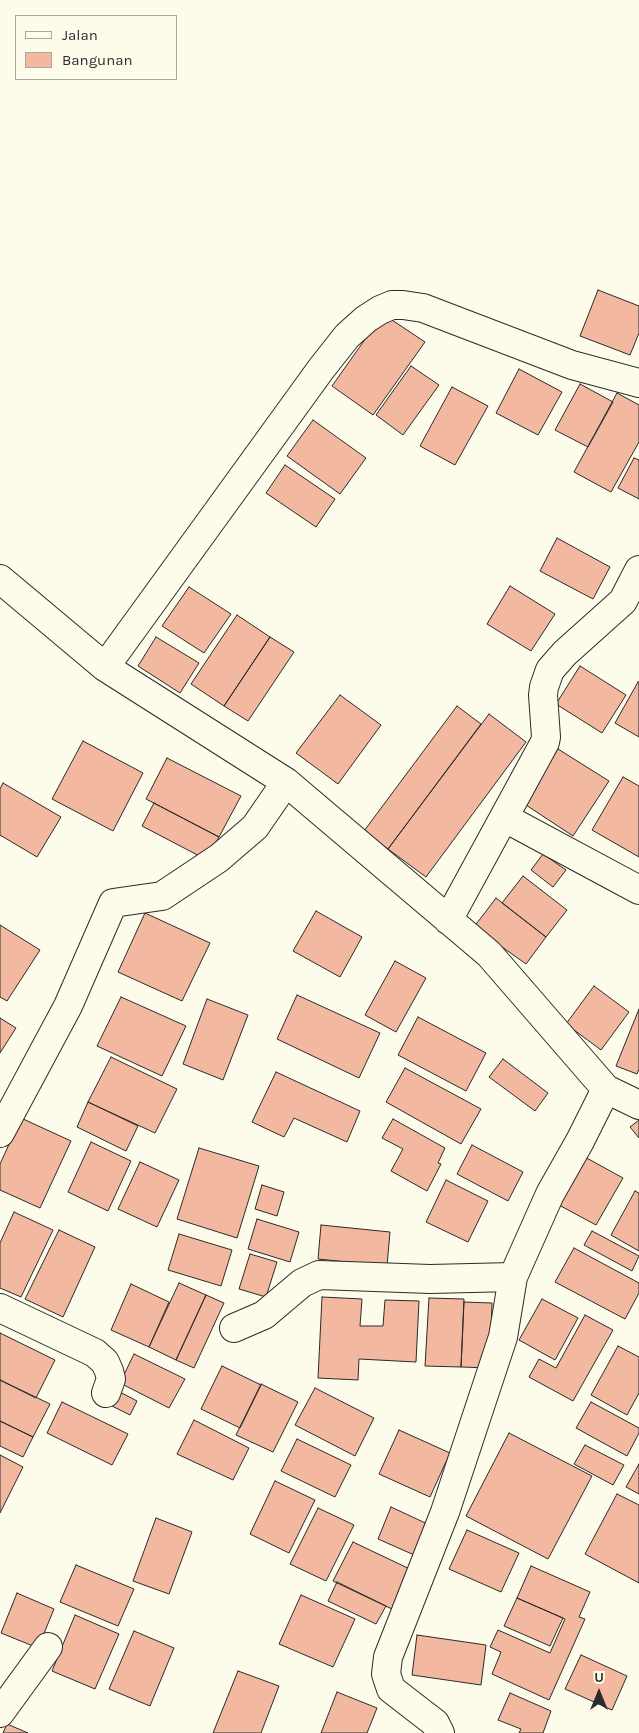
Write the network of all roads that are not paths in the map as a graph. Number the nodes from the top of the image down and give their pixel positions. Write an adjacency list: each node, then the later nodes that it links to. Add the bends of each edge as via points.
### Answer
1 (639, 383): 4 (street, via 572,365 423,308 403,305 380,310 346,336)
2 (639, 570): 6 (street, via 622,601 550,670 543,695 545,742)
3 (0, 579): 4 (street)
4 (105, 667): 5 (street)
5 (286, 782): 8 (street); 11 (street, via 255,827 218,858 162,896 113,903 68,1006)
6 (505, 818): 7 (street); 8 (street)
7 (639, 890)
8 (448, 920): 9 (street, via 489,954)
9 (606, 1089): 10 (street); 12 (street, via 550,1194)
10 (639, 1105)
11 (0, 1133)
12 (512, 1276): 14 (street, via 430,1279 319,1275 302,1283 264,1315); 18 (street, via 500,1347 446,1512 388,1657 386,1674 391,1689 435,1723)
13 (0, 1308): 15 (street, via 95,1353 109,1370 111,1379)
14 (234, 1328)
15 (106, 1393)
16 (48, 1647): 17 (street)
17 (0, 1713)
18 (440, 1733)

